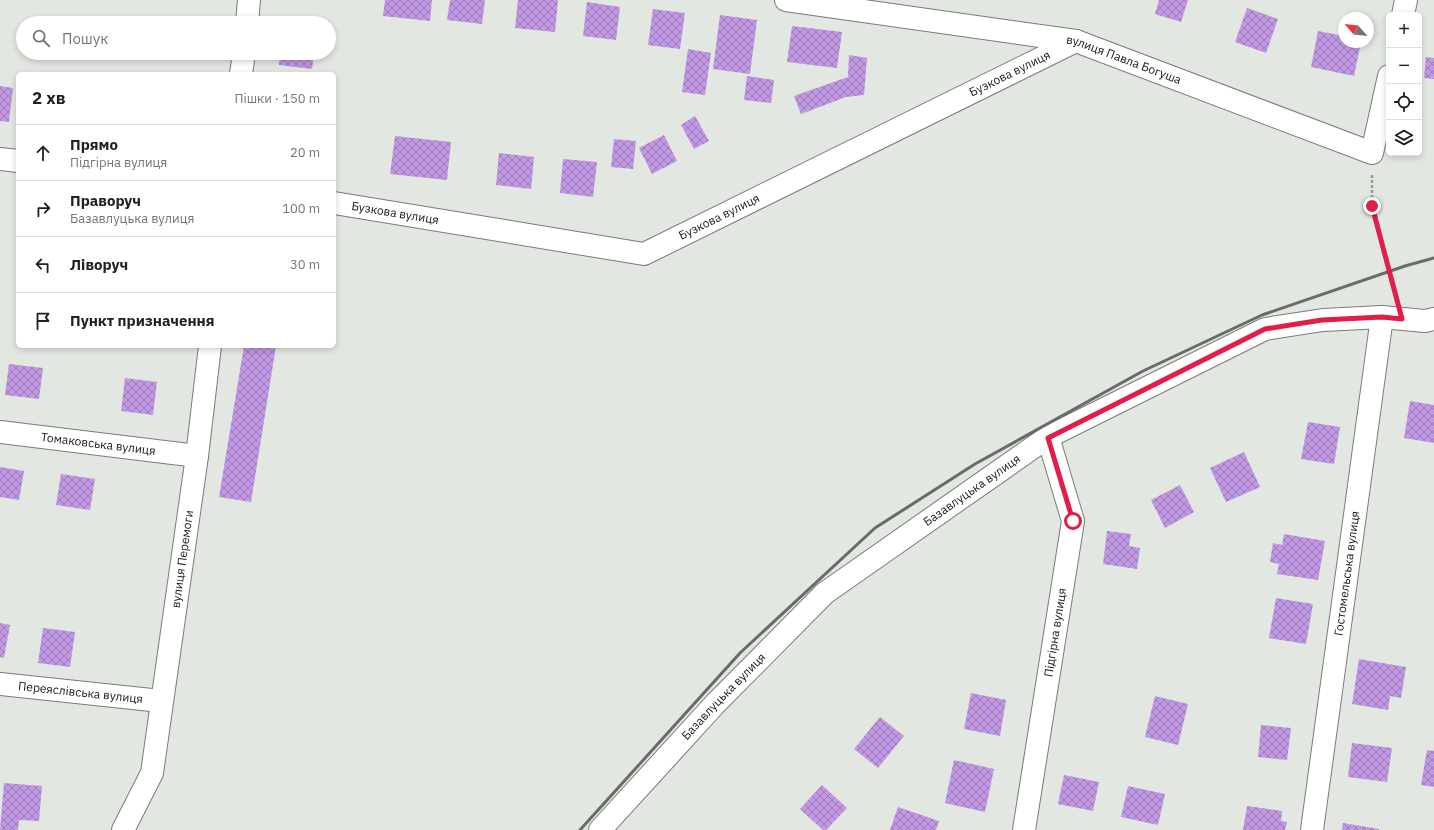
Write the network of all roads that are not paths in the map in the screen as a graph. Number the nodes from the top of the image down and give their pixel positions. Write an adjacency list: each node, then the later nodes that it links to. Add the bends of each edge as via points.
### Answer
1 (249, 0): 5 (street)
2 (786, 0): 6 (street, вулиця Павла Богуша)
3 (1406, 0): 4 (street)
4 (1404, 12)
5 (248, 16)
6 (1076, 41): 9 (street, вулиця Павла Богуша, via 1372,153); 12 (street, Бузкова вулиця, via 644,254)
7 (243, 60): 8 (street)
8 (241, 72)
9 (1387, 84)
10 (0, 159): 11 (street)
11 (16, 161)
12 (336, 203)
13 (1392, 318): 14 (street, Базавлуцька вулиця, via 1425,321); 17 (street, Базавлуцька вулиця, via 1322,320 1265,329); 24 (street, Гостомельська вулиця)
14 (1434, 319)
15 (210, 348): 18 (street, вулиця Перемоги)
16 (0, 432): 18 (street, Томаковська вулиця)
17 (1048, 438): 22 (street, Базавлуцька вулиця, via 825,593 715,704); 23 (street, Підгірна вулиця, via 1073,521)
18 (197, 456): 20 (street, вулиця Перемоги)
19 (0, 684): 20 (street, Переяслівська вулиця)
20 (161, 701): 21 (street, вулиця Перемоги, via 152,773)
21 (123, 830)
22 (600, 830)
23 (1024, 830)
24 (1312, 830)

